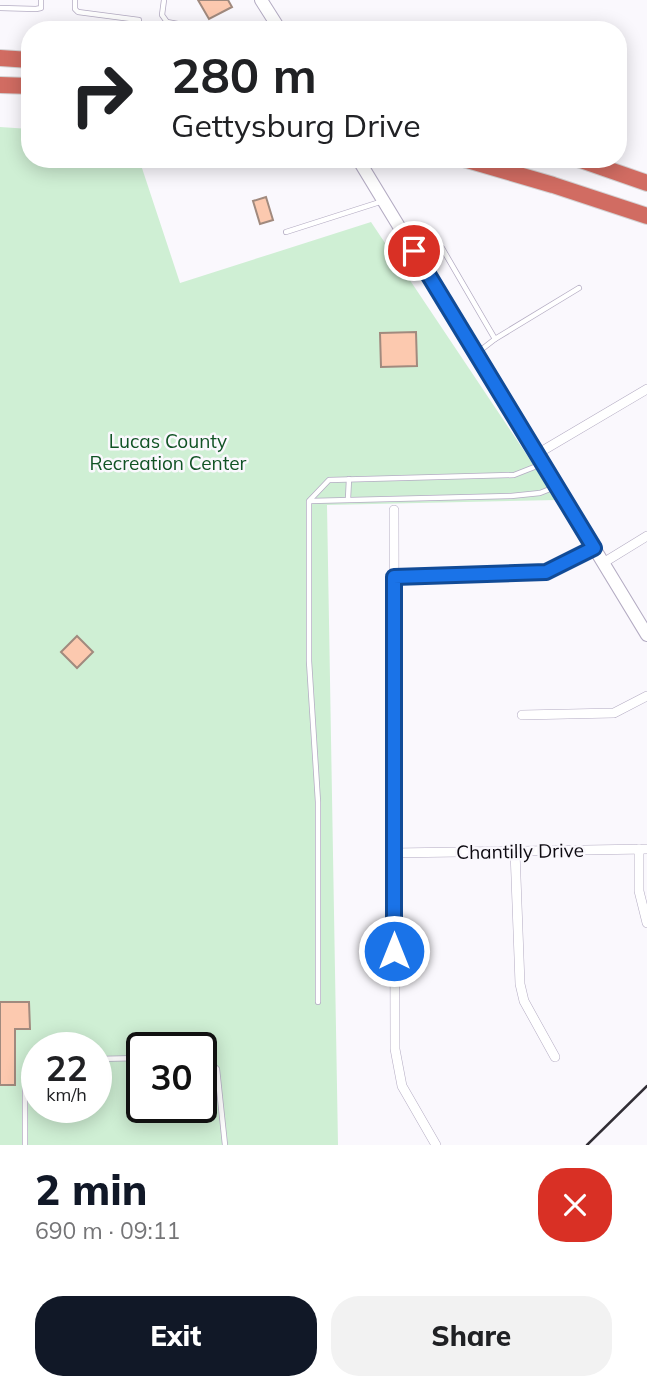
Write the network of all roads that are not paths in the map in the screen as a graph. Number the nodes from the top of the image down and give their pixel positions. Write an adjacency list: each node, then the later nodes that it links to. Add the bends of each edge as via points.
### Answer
1 (41, 0): 5 (lane, via 41,8 36,9)
2 (75, 0): 6 (lane, via 78,12)
3 (164, 0): 7 (lane, via 162,15)
4 (261, 0): 8 (street)
5 (0, 8)
6 (139, 20)
7 (166, 21)
8 (274, 21)
9 (0, 58): 10 (highway)
10 (21, 59)
11 (0, 85): 12 (highway)
12 (21, 86)
13 (363, 168): 17 (street)
14 (496, 168): 18 (highway)
15 (604, 168): 16 (highway)
16 (647, 183)
17 (383, 201): 19 (lane); 20 (street)
18 (647, 216)
19 (286, 232)
20 (414, 251): 22 (lane, via 428,244 442,248); 23 (street)
21 (579, 288): 22 (lane)
22 (495, 339): 23 (lane)
23 (476, 354): 25 (street)
24 (647, 389): 25 (street)
25 (540, 459): 26 (lane, via 514,475); 27 (street)
26 (349, 479): 28 (lane); 29 (lane, via 329,480)
27 (557, 486): 28 (lane, via 511,496); 32 (street)
28 (348, 499): 29 (lane)
29 (309, 501): 42 (lane)
30 (394, 510): 34 (street)
31 (647, 536): 33 (street)
32 (594, 548): 33 (street); 34 (street, via 546,572)
33 (603, 563): 35 (street)
34 (394, 577): 40 (street)
35 (647, 635)
36 (647, 696): 37 (street, via 614,713)
37 (522, 715)
38 (643, 849): 39 (street, Chantilly Drive); 41 (street, via 639,891)
39 (515, 851): 40 (street, Chantilly Drive); 43 (street, via 520,984 524,1001)
40 (393, 853): 48 (street, via 397,1068 402,1086)
41 (647, 923)
42 (318, 1002)
43 (555, 1057)
44 (217, 1069): 47 (lane)
45 (25, 1123): 46 (lane)
46 (25, 1145)
47 (225, 1145)
48 (436, 1145)

